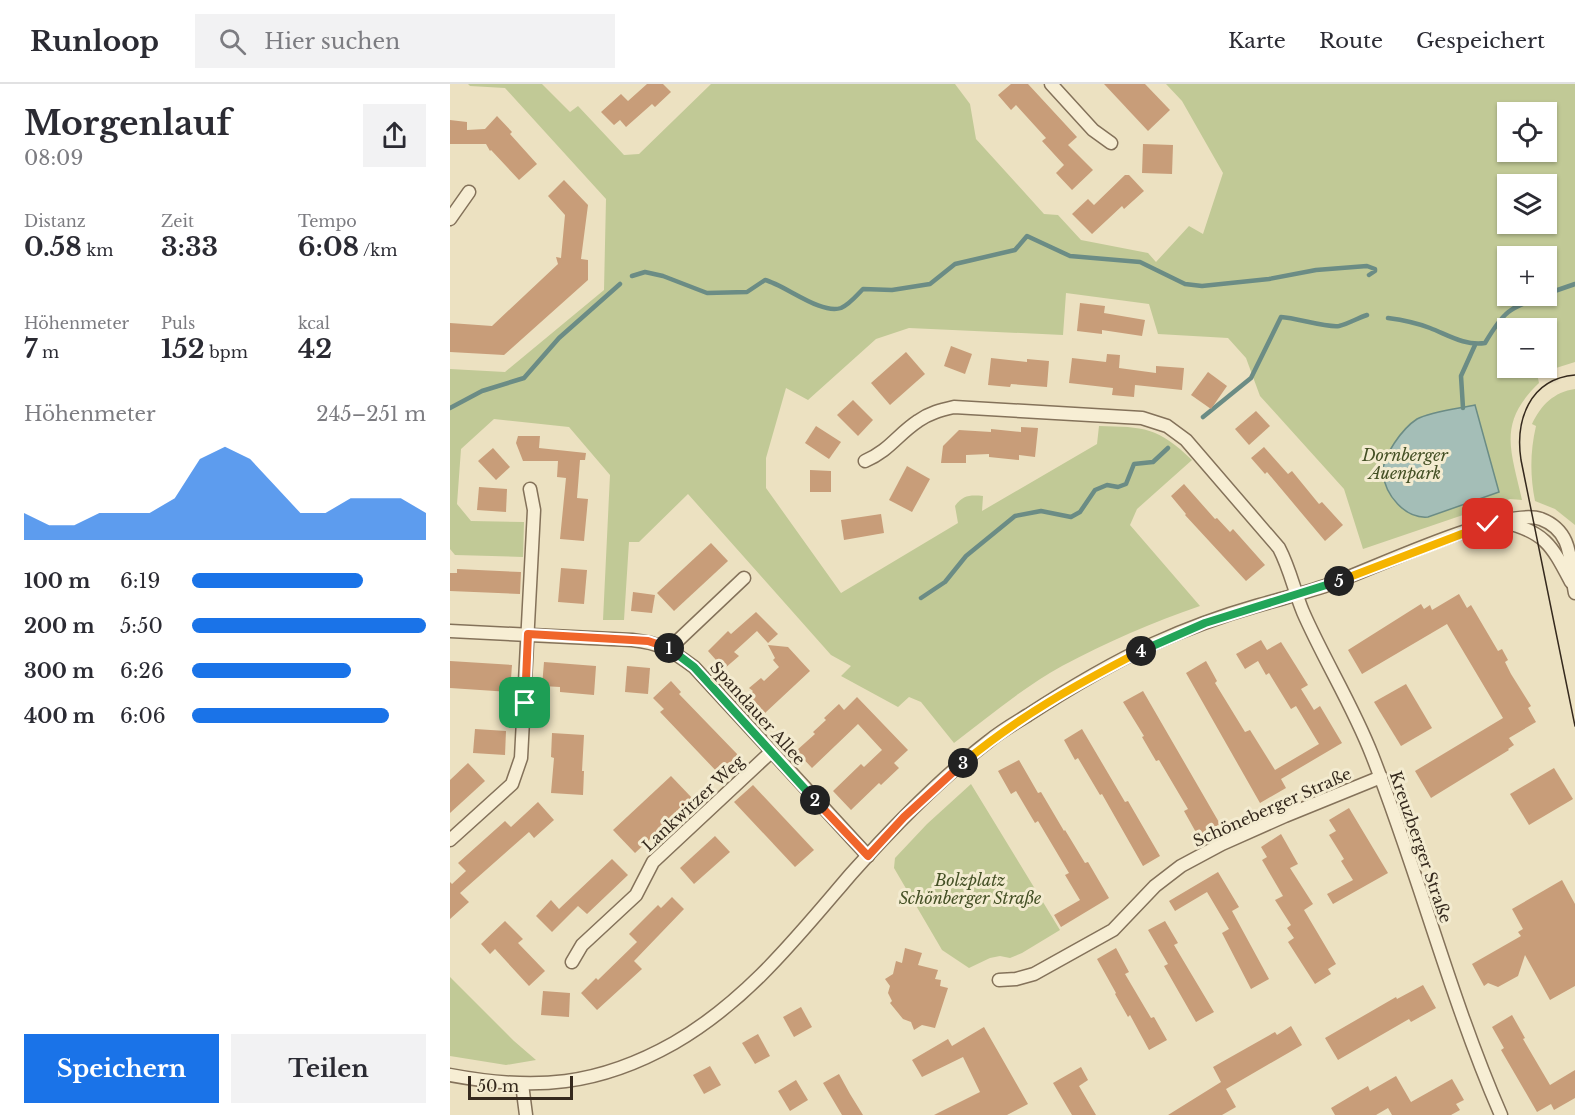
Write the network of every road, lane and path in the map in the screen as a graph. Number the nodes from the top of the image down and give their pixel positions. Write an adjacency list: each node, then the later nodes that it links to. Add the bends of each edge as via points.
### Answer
1 (1051, 84): 2 (street, via 1093,130)
2 (1111, 143)
3 (470, 192): 4 (street)
4 (450, 219)
5 (865, 461): 10 (street, Kreuzberger Straße, via 880,454 918,421 954,407 1142,418 1167,426 1186,440 1279,548)
6 (530, 489): 12 (street, via 534,510)
7 (1498, 521): 9 (street, via 1528,529 1543,539 1558,557); 9 (street, via 1532,516 1556,527 1572,551); 10 (street)
8 (744, 579): 13 (street)
9 (1574, 590)
10 (1297, 595): 15 (street, Kreuzberger Straße); 17 (street, via 1195,627 1072,686 991,739 957,767)
11 (450, 630): 12 (street, Spandauer Allee)
12 (528, 634): 13 (street, Spandauer Allee, via 648,641); 16 (street, via 521,758 512,784)
13 (669, 649): 14 (street, Spandauer Allee, via 694,667)
14 (771, 753): 17 (street, Spandauer Allee); 18 (street, Lankwitzer Weg, via 653,862 636,895 582,945)
15 (1381, 777): 19 (street, Schöneberger Straße, via 1222,844 1181,866 1155,886 1113,930 1034,974); 23 (street, Kreuzberger Straße, via 1461,1017)
16 (450, 840)
17 (868, 856): 21 (street, via 779,958 709,1021 647,1057 608,1072 566,1082)
18 (572, 962)
19 (999, 980)
20 (450, 1075): 21 (street)
21 (522, 1084): 22 (street)
22 (526, 1115)
23 (1501, 1115)

